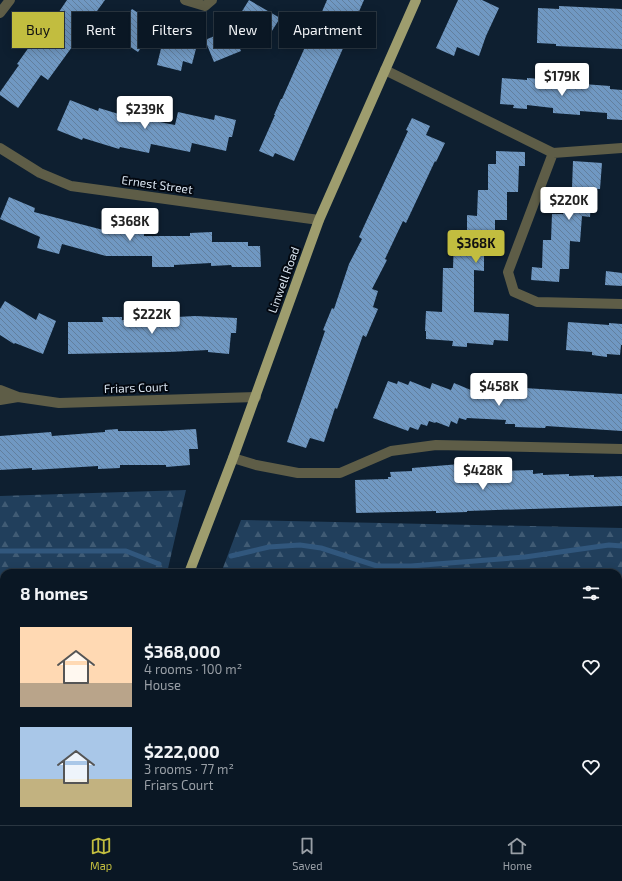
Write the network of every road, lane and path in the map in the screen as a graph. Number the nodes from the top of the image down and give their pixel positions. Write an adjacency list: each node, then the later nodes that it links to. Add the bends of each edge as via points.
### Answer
1 (10, 0): 5 (street)
2 (185, 0): 3 (street, via 205,6)
3 (212, 0)
4 (416, 0): 6 (main road, Linwell Road)
5 (0, 13)
6 (385, 70): 9 (street); 10 (main road, Linwell Road)
7 (0, 148): 10 (street, Ernest Street, via 40,173 71,186)
8 (622, 148): 9 (street)
9 (553, 153): 11 (street, via 508,272 514,292 537,302)
10 (320, 220): 14 (main road, Linwell Road)
11 (622, 304)
12 (0, 390): 13 (street, Friars Court)
13 (18, 397): 14 (street, Friars Court, via 59,403); 15 (street, Friars Court)
14 (256, 397): 17 (main road, Linwell Road)
15 (0, 400)
16 (622, 449): 17 (street, via 436,445 391,451 340,473 298,473)
17 (233, 458): 18 (main road, Linwell Road)
18 (191, 569)

